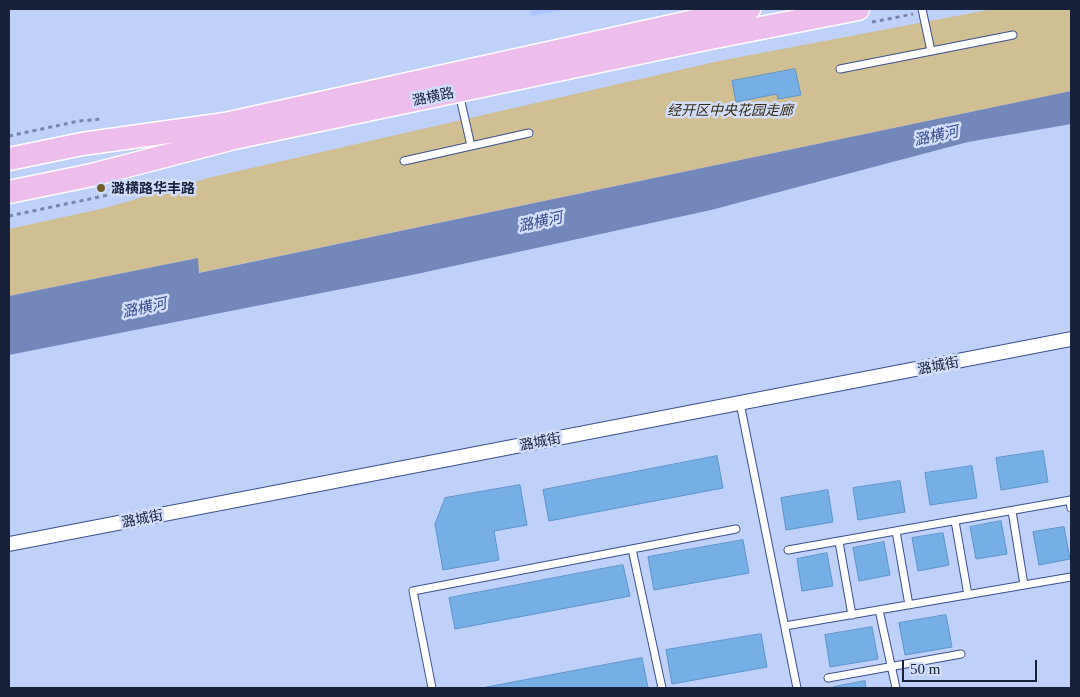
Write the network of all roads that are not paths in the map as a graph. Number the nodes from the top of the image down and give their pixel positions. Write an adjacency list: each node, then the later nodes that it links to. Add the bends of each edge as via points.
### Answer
1 (749, 9): 10 (main road, 潞横路, via 225,124 82,144)
2 (858, 9): 7 (main road, 潞横路)
3 (922, 9): 5 (lane)
4 (1013, 35): 5 (lane)
5 (930, 51): 6 (lane)
6 (840, 69)
7 (459, 90): 9 (lane); 12 (main road, 潞横路, via 234,138 92,175)
8 (529, 134): 9 (lane)
9 (471, 146): 11 (lane)
10 (9, 159)
11 (404, 161)
12 (9, 192)
13 (1071, 339): 14 (street, 潞城街)
14 (740, 403): 22 (street, 潞城街); 31 (lane)
15 (1070, 500): 16 (lane); 17 (lane)
16 (1071, 508)
17 (1012, 511): 18 (lane); 26 (lane)
18 (955, 521): 20 (lane); 27 (lane)
19 (736, 529): 23 (lane)
20 (896, 531): 21 (lane); 28 (lane)
21 (839, 542): 24 (lane); 30 (lane)
22 (9, 544)
23 (632, 549): 35 (lane, via 413,591); 36 (lane)
24 (788, 550)
25 (1071, 577): 26 (lane)
26 (1024, 585): 27 (lane)
27 (968, 595): 28 (lane)
28 (909, 605): 29 (lane)
29 (879, 610): 30 (lane); 33 (lane)
30 (852, 615): 31 (lane)
31 (785, 626): 37 (lane)
32 (961, 654): 33 (lane)
33 (891, 666): 34 (lane); 38 (lane)
34 (828, 678)
35 (432, 688)
36 (662, 688)
37 (797, 688)
38 (896, 688)

